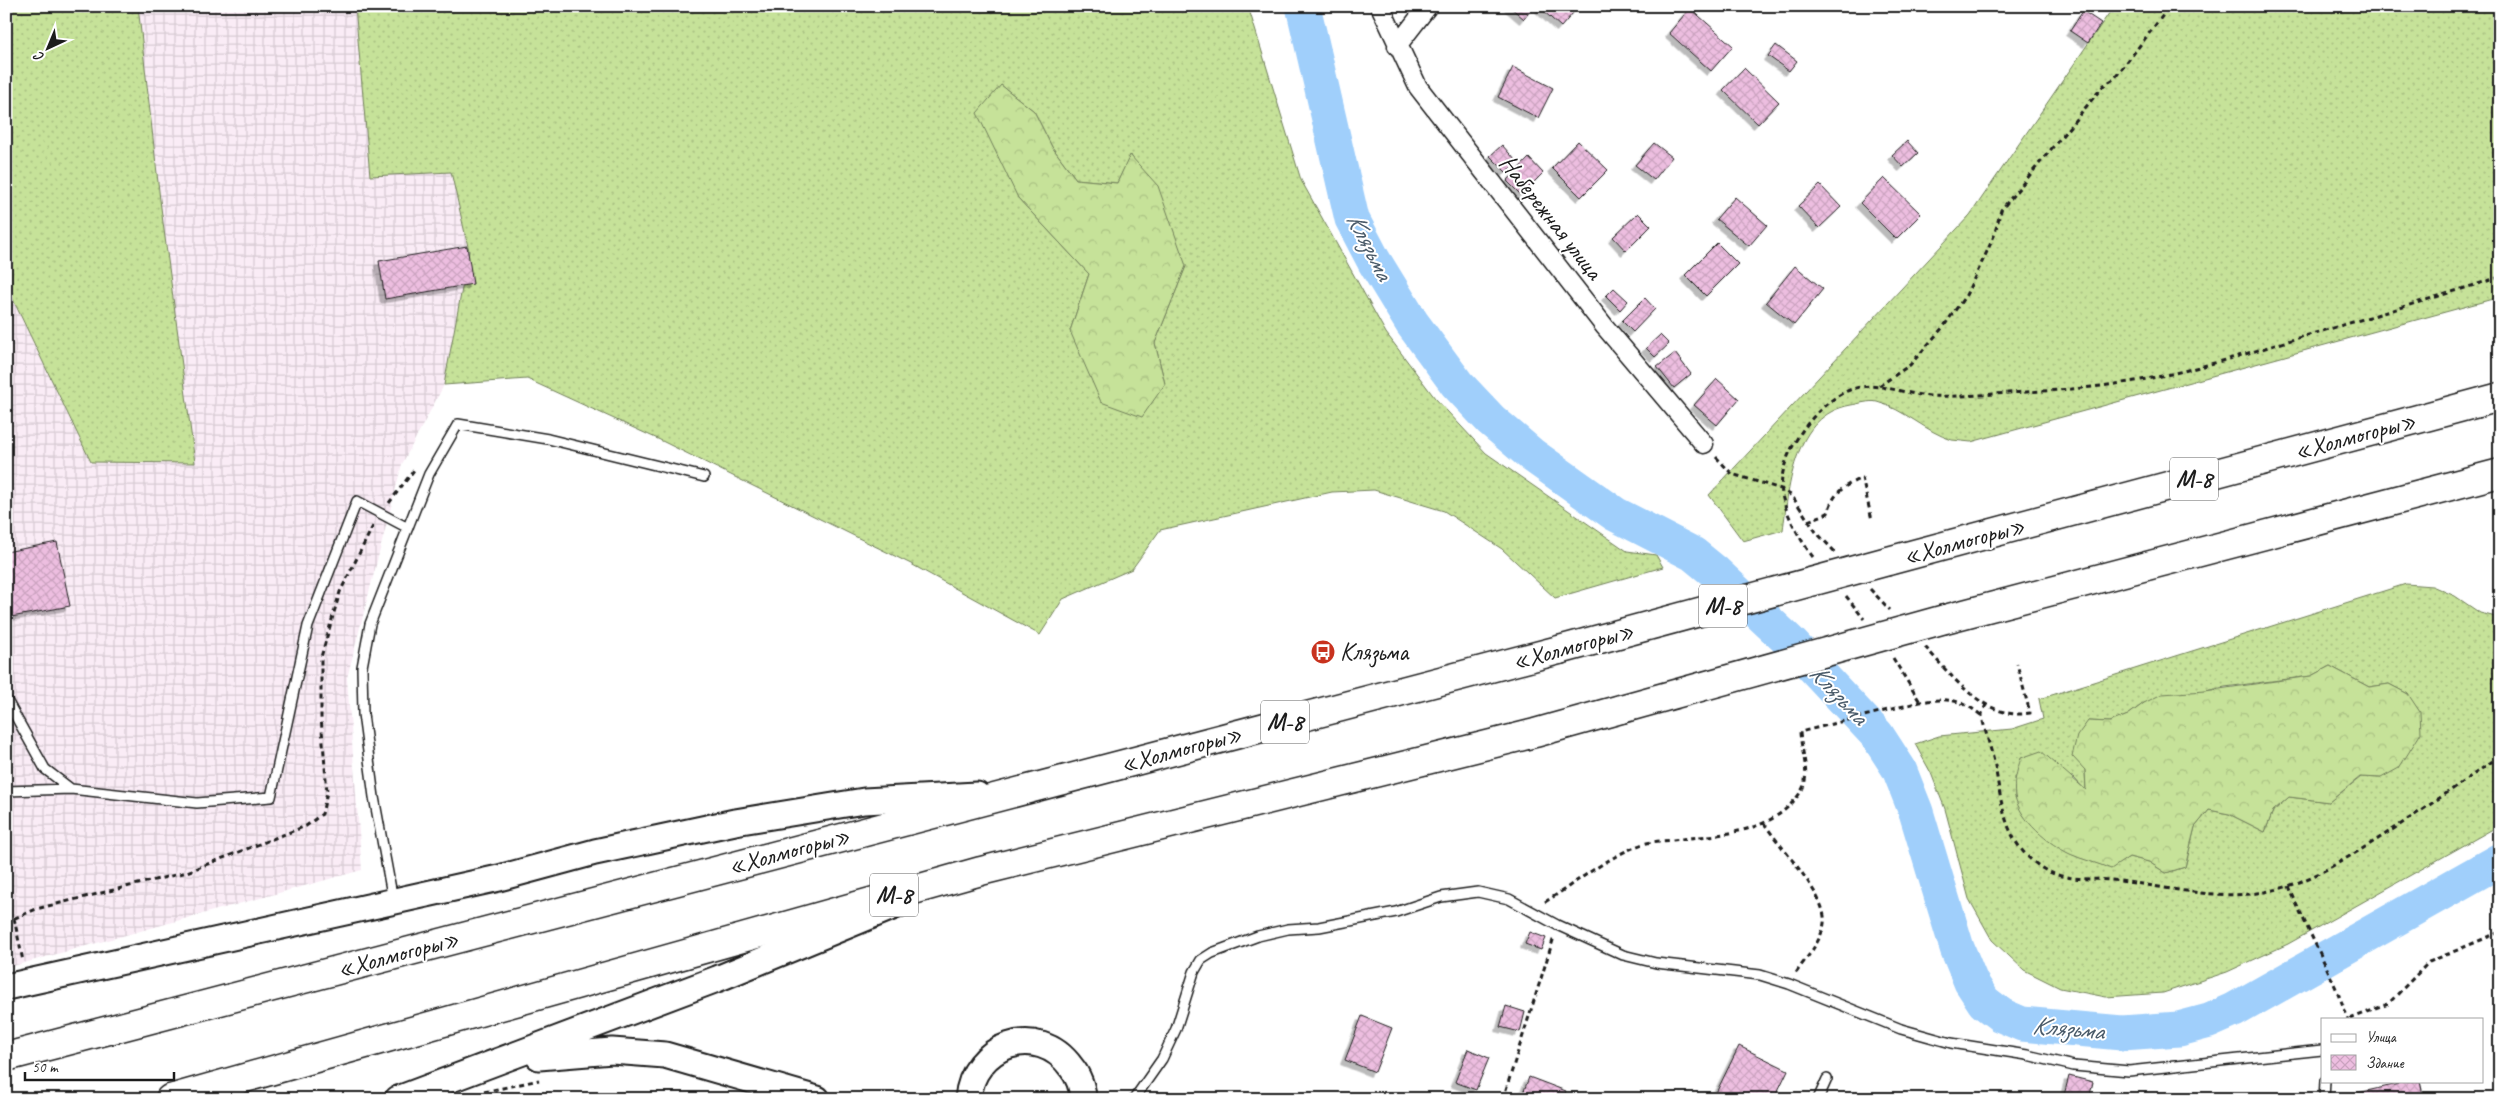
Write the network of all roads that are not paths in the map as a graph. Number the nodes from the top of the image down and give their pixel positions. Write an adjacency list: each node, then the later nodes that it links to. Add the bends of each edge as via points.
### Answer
1 (1380, 6): 3 (street, Набережная улица)
2 (1428, 6): 3 (street)
3 (1397, 46): 5 (street, Набережная улица, via 1418,87 1599,319)
4 (2500, 397): 12 (highway, «Холмогоры» / М-8, bridge)
5 (1704, 444)
6 (2500, 473): 13 (highway, М-8, bridge, via 1944,619 1535,733)
7 (704, 477): 8 (lane, via 548,438 458,424 429,474)
8 (408, 528): 10 (lane, via 357,501 308,626 271,797 197,803); 14 (lane, via 370,624 362,666 363,714)
9 (6, 699): 10 (lane, via 44,770)
10 (72, 789): 11 (lane)
11 (6, 791)
12 (1012, 793): 14 (main road, via 864,801 735,822); 17 (highway, «Холмогоры» / М-8)
13 (981, 871): 18 (main road, via 717,979); 21 (highway, М-8)
14 (393, 900): 15 (main road)
15 (6, 987)
16 (2321, 1050): 26 (lane, via 2129,1071 2074,1066 2027,1054 1951,1043 1901,1029 1760,975 1656,963 1623,955 1509,899 1478,892 1450,896 1396,912 1273,932 1212,953 1194,972 1169,1044)
17 (11, 1056)
18 (502, 1062): 22 (main road); 23 (main road, via 612,1051 665,1055)
19 (1827, 1079): 27 (lane)
20 (2325, 1082): 28 (lane)
21 (170, 1099)
22 (398, 1099)
23 (817, 1099)
24 (968, 1099): 25 (main road, via 969,1086 979,1064 996,1050 1013,1044 1036,1043 1057,1052 1068,1062 1077,1074)
25 (1082, 1099)
26 (1134, 1099)
27 (1818, 1099)
28 (2324, 1099)

